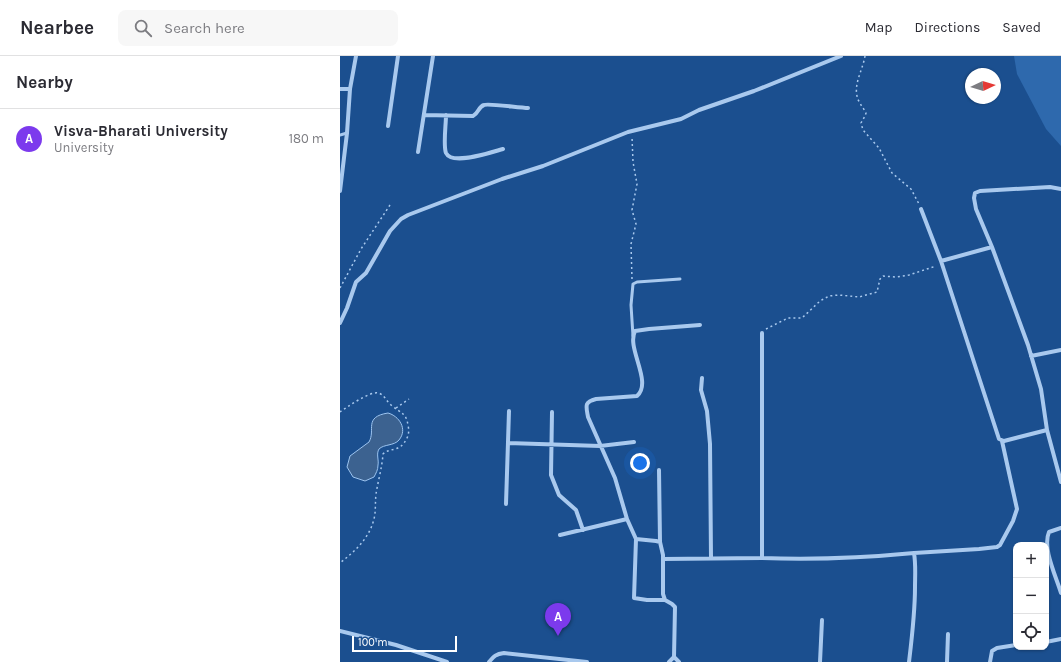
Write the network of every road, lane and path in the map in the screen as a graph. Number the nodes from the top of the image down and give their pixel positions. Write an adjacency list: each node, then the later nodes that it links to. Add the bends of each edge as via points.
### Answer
1 (356, 56): 7 (street)
2 (398, 56): 11 (street)
3 (433, 56): 9 (street)
4 (841, 56): 12 (street, via 680,119)
5 (865, 56): 20 (path, via 857,85 857,97 866,113 861,127 880,148 892,173 911,189)
6 (340, 89): 7 (street)
7 (350, 89): 13 (street)
8 (528, 108): 10 (street, via 486,104 481,106 476,115)
9 (424, 115): 10 (street); 16 (street)
10 (446, 115): 15 (street, via 445,149 447,155 455,160)
11 (388, 126)
12 (632, 131): 24 (path, via 636,184 632,210 636,224 631,244); 26 (street, via 401,219 390,231 366,273 356,282)
13 (347, 133): 14 (lane); 18 (street)
14 (340, 135)
15 (503, 149)
16 (418, 152)
17 (1061, 189): 21 (street, via 1050,187 975,193 976,209)
18 (340, 191)
19 (390, 205): 25 (path)
20 (921, 209): 22 (street)
21 (992, 247): 22 (street); 31 (street)
22 (941, 263): 28 (path, via 908,275 883,276 877,292 862,297 829,296 802,318 788,318 766,329); 39 (street, via 998,436)
23 (680, 279): 24 (lane)
24 (633, 284): 29 (lane)
25 (340, 288)
26 (340, 323)
27 (700, 325): 29 (street, via 640,330 635,331)
28 (762, 334): 55 (street)
29 (633, 336): 43 (street, via 641,392 637,396 596,398 587,403 588,417)
30 (1061, 350): 31 (street)
31 (1031, 356): 38 (street, via 1041,389)
32 (702, 378): 54 (street, via 701,390 707,411 710,444)
33 (410, 399): 34 (path)
34 (396, 408): 36 (path, via 382,394 375,393); 57 (path, via 407,417 408,435 396,450 384,453 371,527 365,540)
35 (509, 411): 41 (street)
36 (340, 412)
37 (552, 412): 42 (street)
38 (1047, 430): 39 (street); 45 (street)
39 (1002, 441): 53 (street, via 1016,509 1013,521 1000,545 979,549)
40 (634, 442): 43 (street)
41 (508, 443): 42 (street); 46 (street)
42 (551, 444): 43 (street); 49 (street, via 550,467 553,482 559,495 576,510)
43 (600, 446): 47 (street, via 614,478)
44 (659, 470): 52 (street)
45 (1061, 482)
46 (506, 504)
47 (627, 519): 49 (street); 51 (street)
48 (1061, 528): 58 (street, via 1049,532 1047,540)
49 (583, 530): 50 (street)
50 (560, 536)
51 (636, 539): 52 (street); 59 (street, via 634,598)
52 (660, 542): 56 (street)
53 (914, 553): 55 (street, via 804,560); 74 (street, via 915,599)
54 (711, 558): 55 (street); 56 (street)
55 (762, 558)
56 (663, 559): 59 (street)
57 (340, 563)
58 (1061, 593)
59 (665, 600): 66 (street, via 675,607)
60 (822, 620): 73 (street)
61 (340, 632): 67 (street, via 396,645)
62 (948, 634): 75 (street)
63 (1061, 639): 64 (street)
64 (1049, 641)
65 (1013, 645): 76 (street, via 992,651)
66 (674, 657): 71 (street); 72 (street)
67 (433, 660): 68 (street)
68 (447, 662)
69 (489, 662): 70 (street, via 493,656 504,653)
70 (587, 662)
71 (669, 662)
72 (679, 662)
73 (820, 662)
74 (909, 662)
75 (947, 662)
76 (990, 662)

